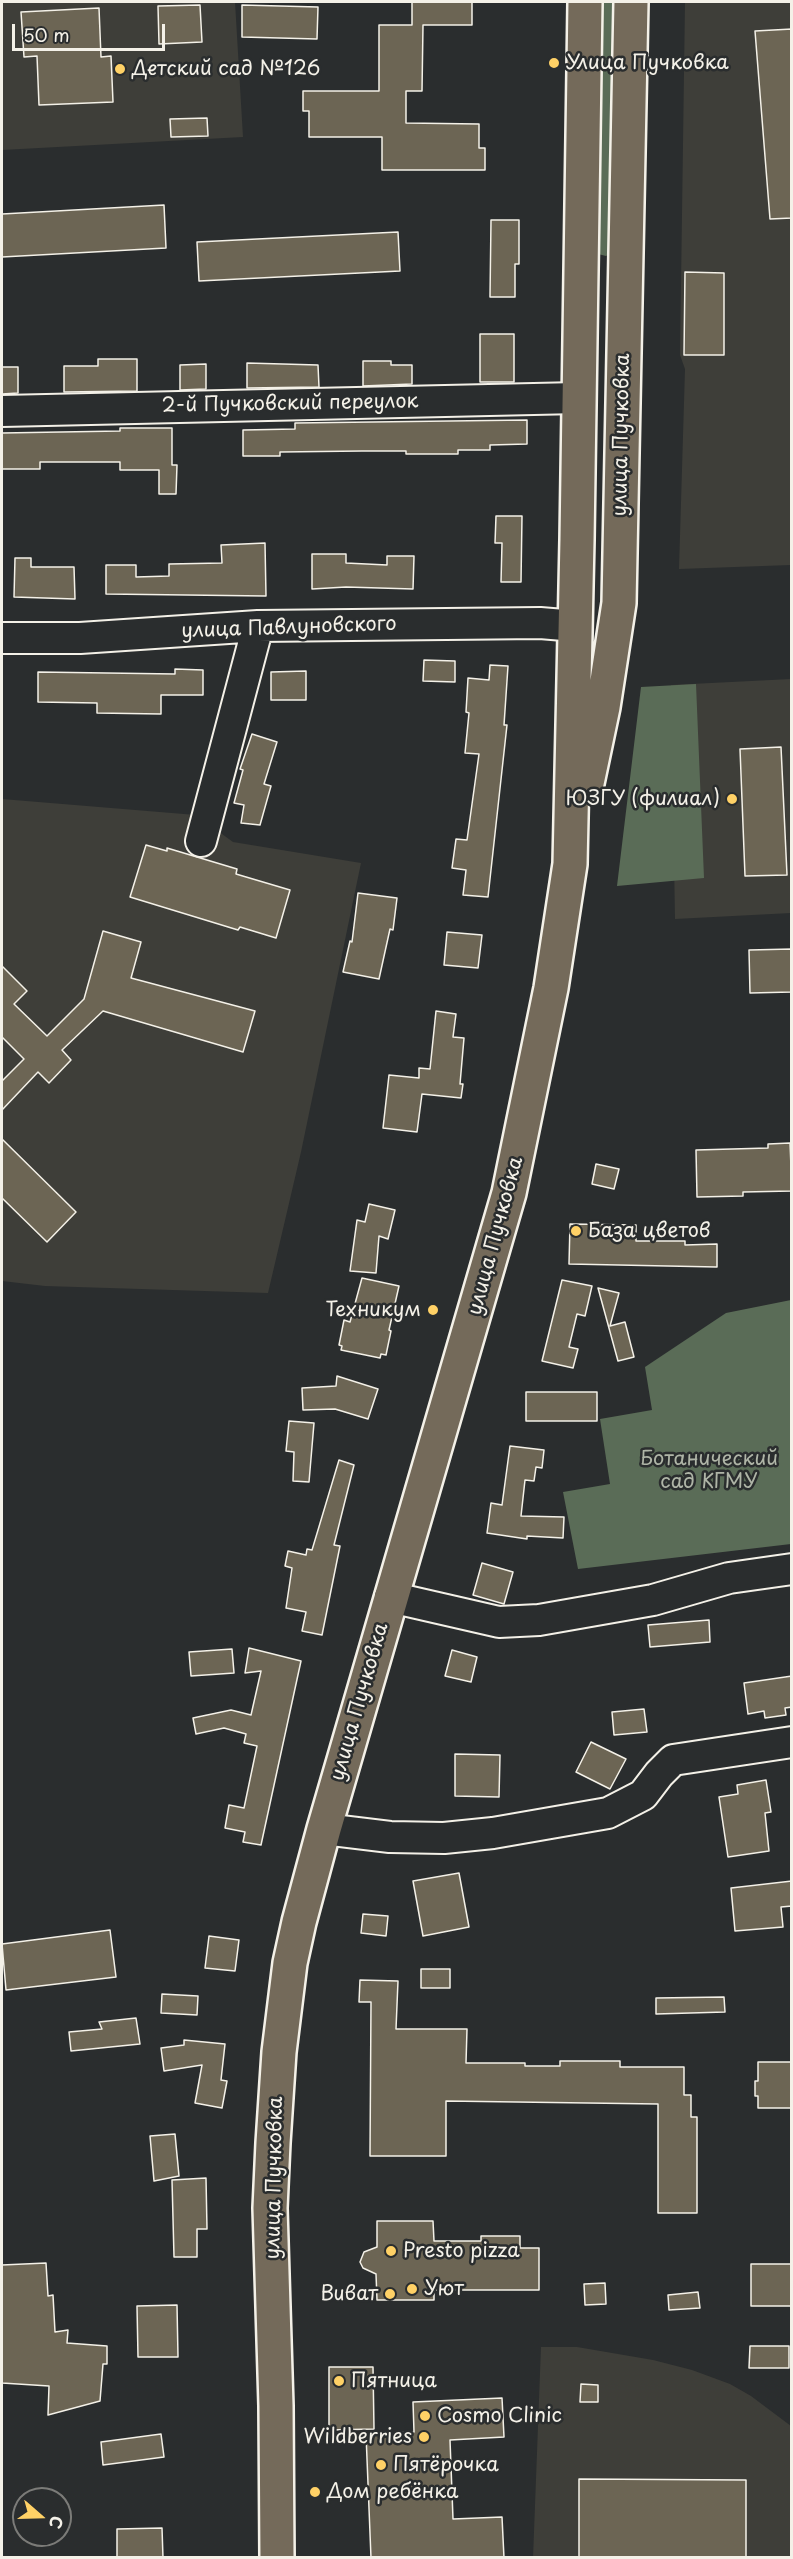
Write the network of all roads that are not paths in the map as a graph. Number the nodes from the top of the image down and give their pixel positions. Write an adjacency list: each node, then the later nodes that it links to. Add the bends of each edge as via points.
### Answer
1 (585, 2): 3 (main road, улица Пучковка)
2 (631, 2): 4 (main road, улица Пучковка)
3 (580, 274): 4 (main road); 5 (main road, улица Пучковка)
4 (627, 274): 10 (main road, улица Пучковка, via 619,603)
5 (578, 398): 6 (street, 2-й Пучковский переулок); 8 (main road, улица Пучковка)
6 (2, 411)
7 (258, 626): 8 (street, улица Павлуновского, via 528,623); 9 (street, улица Павлуновского, via 80,638); 11 (street)
8 (575, 637): 10 (street, улица Павлуновского); 12 (main road, улица Пучковка)
9 (2, 638)
10 (612, 650): 12 (main road, улица Пучковка)
11 (201, 840)
12 (570, 864): 14 (main road, улица Пучковка, via 551,988 512,1184)
13 (792, 1569): 14 (street, via 729,1578 653,1600 539,1620 499,1622)
14 (390, 1597): 16 (main road, улица Пучковка)
15 (792, 1742): 16 (street, via 673,1760 643,1795 608,1813 444,1838 390,1838)
16 (324, 1829): 17 (main road, улица Пучковка, via 290,1963 273,2143 270,2208)
17 (277, 2558)

